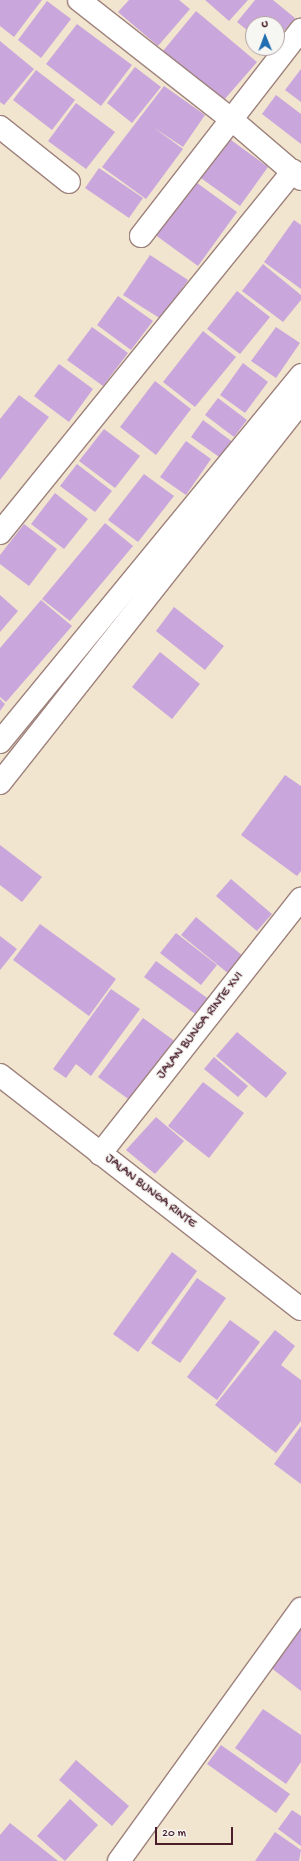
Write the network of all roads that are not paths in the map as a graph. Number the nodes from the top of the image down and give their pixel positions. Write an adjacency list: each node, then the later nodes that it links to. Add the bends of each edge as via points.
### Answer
1 (79, 0): 3 (street)
2 (301, 30): 3 (street)
3 (231, 119): 5 (street); 7 (street)
4 (0, 127): 6 (street)
5 (297, 175): 10 (street)
6 (69, 182)
7 (141, 236)
8 (301, 375): 11 (street)
9 (301, 402): 12 (street)
10 (0, 533)
11 (0, 742)
12 (0, 783)
13 (301, 899): 15 (street, JALAN BUNGA RINTE XVI)
14 (0, 1075): 15 (street, JALAN BUNGA RINTE)
15 (100, 1154): 16 (street, JALAN BUNGA RINTE)
16 (301, 1309)
17 (301, 1609): 18 (street)
18 (119, 1861)

